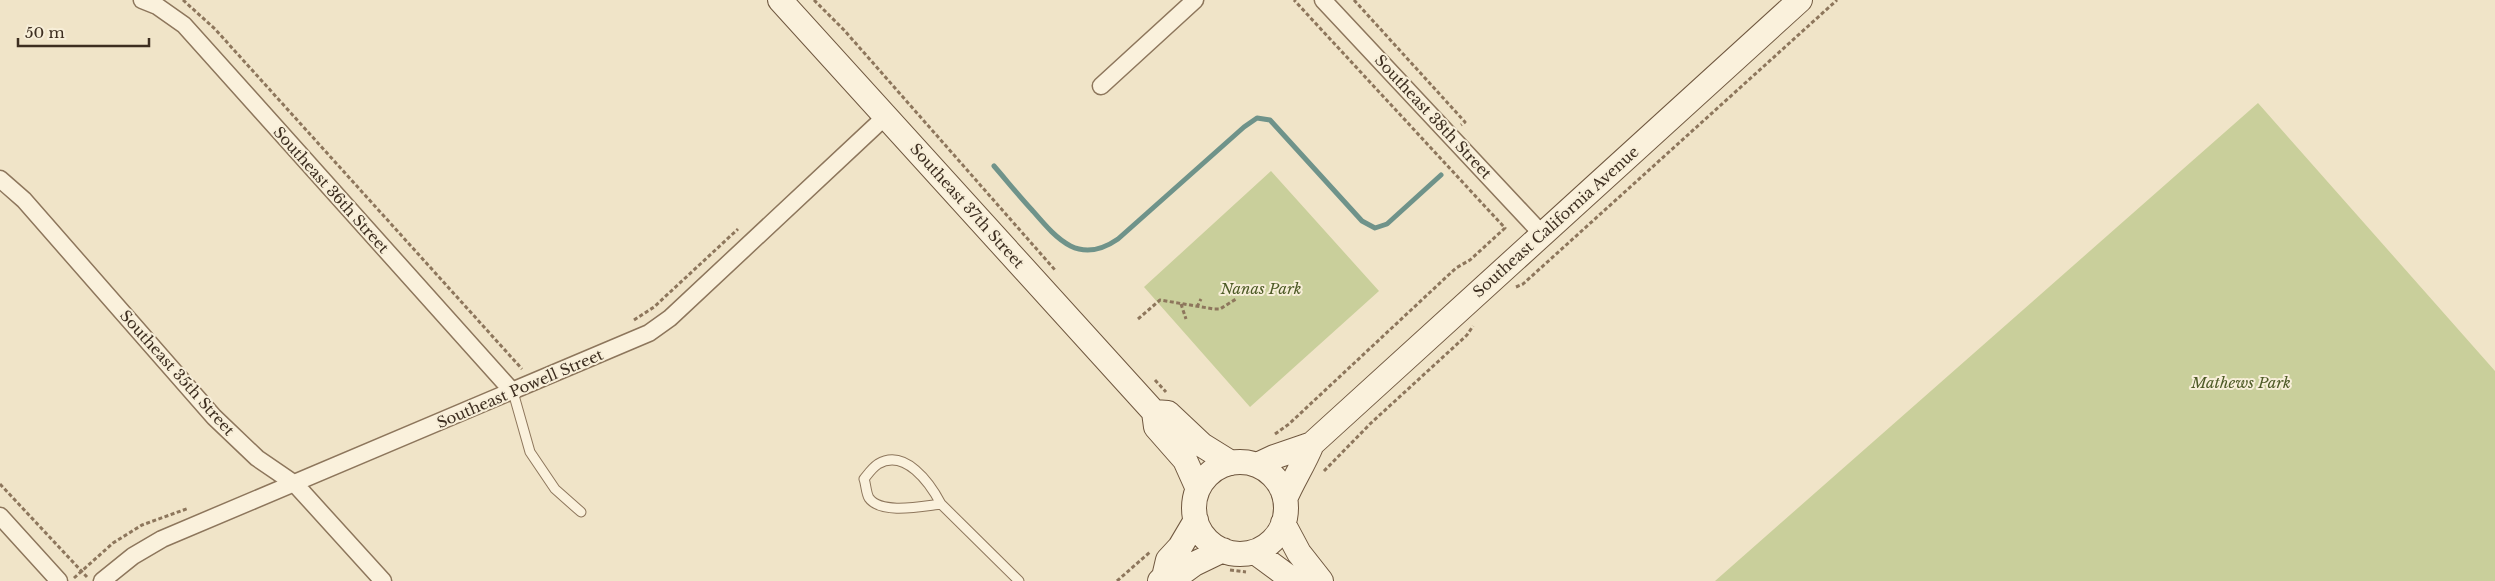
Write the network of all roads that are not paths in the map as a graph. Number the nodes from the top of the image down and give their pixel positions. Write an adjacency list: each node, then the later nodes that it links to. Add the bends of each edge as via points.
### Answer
1 (142, 0): 10 (street, Southeast 36th Street, via 157,6 184,25)
2 (780, 0): 7 (main road, Southeast 37th Street)
3 (1195, 0): 6 (street)
4 (1323, 0): 9 (street, Southeast 38th Street)
5 (1800, 0): 9 (main road, Southeast California Avenue)
6 (1101, 86)
7 (881, 110): 10 (street, Southeast Powell Street, via 670,318 635,341); 11 (main road, Southeast 37th Street)
8 (0, 179): 15 (street, Southeast 35th Street, via 24,200 214,417 257,458)
9 (1544, 235): 12 (main road, Southeast California Avenue)
10 (513, 392): 15 (street, Southeast Powell Street); 19 (lane, via 530,452 555,489)
11 (1162, 403): 13 (main road, Southeast 37th Street, via 1168,413 1202,445); 16 (main road, Southeast 37th Street, via 1156,427 1184,460)
12 (1312, 444): 14 (main road, Southeast California Avenue); 17 (main road, Southeast California Avenue)
13 (1231, 463): 14 (main road); 16 (main road, via 1206,477)
14 (1257, 466): 17 (main road, via 1270,473 1280,485)
15 (295, 484): 27 (street, Southeast Powell Street, via 146,547); 28 (street, Southeast 35th Street)
16 (1198, 489): 21 (main road, via 1194,504)
17 (1285, 499): 22 (main road)
18 (941, 504): 18 (lane, via 933,490 908,463 887,460 876,465 864,479 869,498 879,506 903,508); 29 (lane)
19 (581, 512)
20 (0, 516): 26 (street)
21 (1196, 520): 23 (main road, via 1201,532); 25 (main road, via 1168,560)
22 (1283, 523): 24 (main road, via 1277,536); 31 (main road, via 1299,553)
23 (1224, 560): 24 (main road, via 1233,554); 25 (main road, via 1194,564 1179,575)
24 (1254, 562): 30 (main road)
25 (1162, 579)
26 (59, 581)
27 (102, 581)
28 (383, 581)
29 (1019, 581)
30 (1294, 581)
31 (1320, 581)

